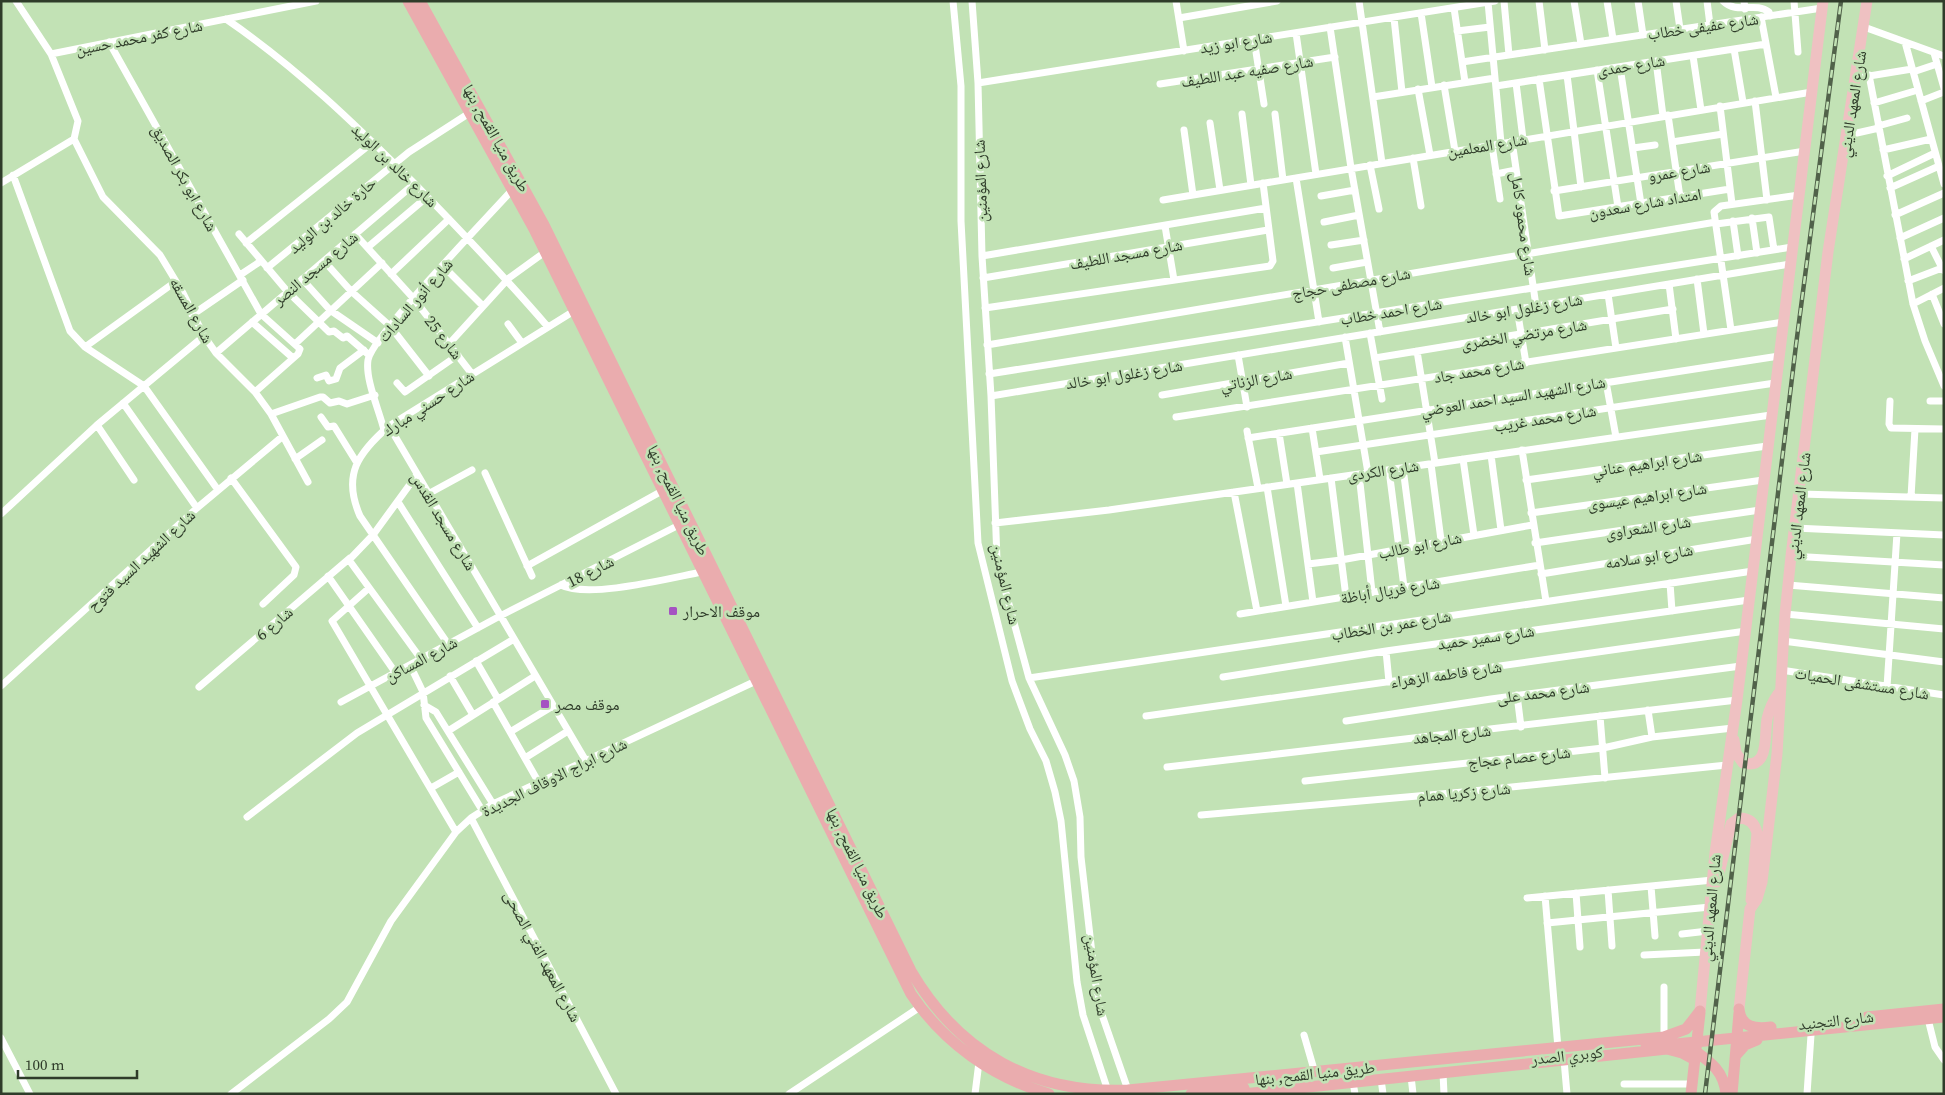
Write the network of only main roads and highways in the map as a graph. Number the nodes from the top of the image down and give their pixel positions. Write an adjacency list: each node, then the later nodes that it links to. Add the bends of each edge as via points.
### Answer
1 (408, 1): 7 (highway, طريق منيا القمح, بنها, via 546,252 756,681)
2 (420, 1): 7 (highway, طريق منيا القمح, بنها, via 544,225)
3 (1867, 1): 5 (main road, شارع المعهد الديني, via 1828,252 1791,556)
4 (1822, 4): 6 (main road, شارع المعهد الديني)
5 (1780, 690): 6 (main road, via 1767,720 1765,748 1759,760 1748,764 1739,759); 9 (main road, شارع المعهد الديني, via 1778,754 1762,882)
6 (1733, 728): 8 (main road, شارع المعهد الديني)
7 (858, 877): 21 (highway, طريق منيا القمح, بنها, via 933,1005 960,1034 993,1058 1029,1076 1068,1087 1108,1091); 25 (highway, طريق منيا القمح, بنها, via 920,1008 979,1062 1014,1082)
8 (1712, 892): 9 (main road, via 1720,874 1731,824 1739,818 1749,820 1757,833); 11 (main road, شارع المعهد الديني)
9 (1750, 909): 10 (main road, شارع المعهد الديني)
10 (1739, 1010): 14 (highway, via 1742,1021); 17 (highway)
11 (1700, 1011): 18 (highway); 19 (highway, طريق منيا القمح, بنها, via 1686,1029 1664,1037)
12 (1944, 1011): 14 (highway, شارع التجنيد); 15 (highway, كوبري الصدر)
13 (1944, 1019): 16 (highway, شارع التجنيد); 26 (highway, كوبري الصدر)
14 (1752, 1028): 16 (highway, via 1749,1039)
15 (1678, 1040): 23 (highway, كوبري الصدر); 27 (highway, via 1712,1062 1724,1081)
16 (1756, 1040): 17 (highway)
17 (1737, 1054): 28 (highway)
18 (1695, 1060): 20 (highway, طريق منيا القمح, بنها, via 1682,1052 1667,1049); 24 (highway)
19 (1381, 1066): 20 (highway); 21 (highway, طريق منيا القمح, بنها)
20 (1381, 1079): 22 (highway, طريق منيا القمح, بنها)
21 (1218, 1082): 23 (highway, كوبري الصدر)
22 (1354, 1088): 23 (highway, طريق منيا القمح, بنها)
23 (1240, 1089)
24 (1691, 1089)
25 (1049, 1094)
26 (1191, 1094)
27 (1726, 1094)
28 (1732, 1094)

